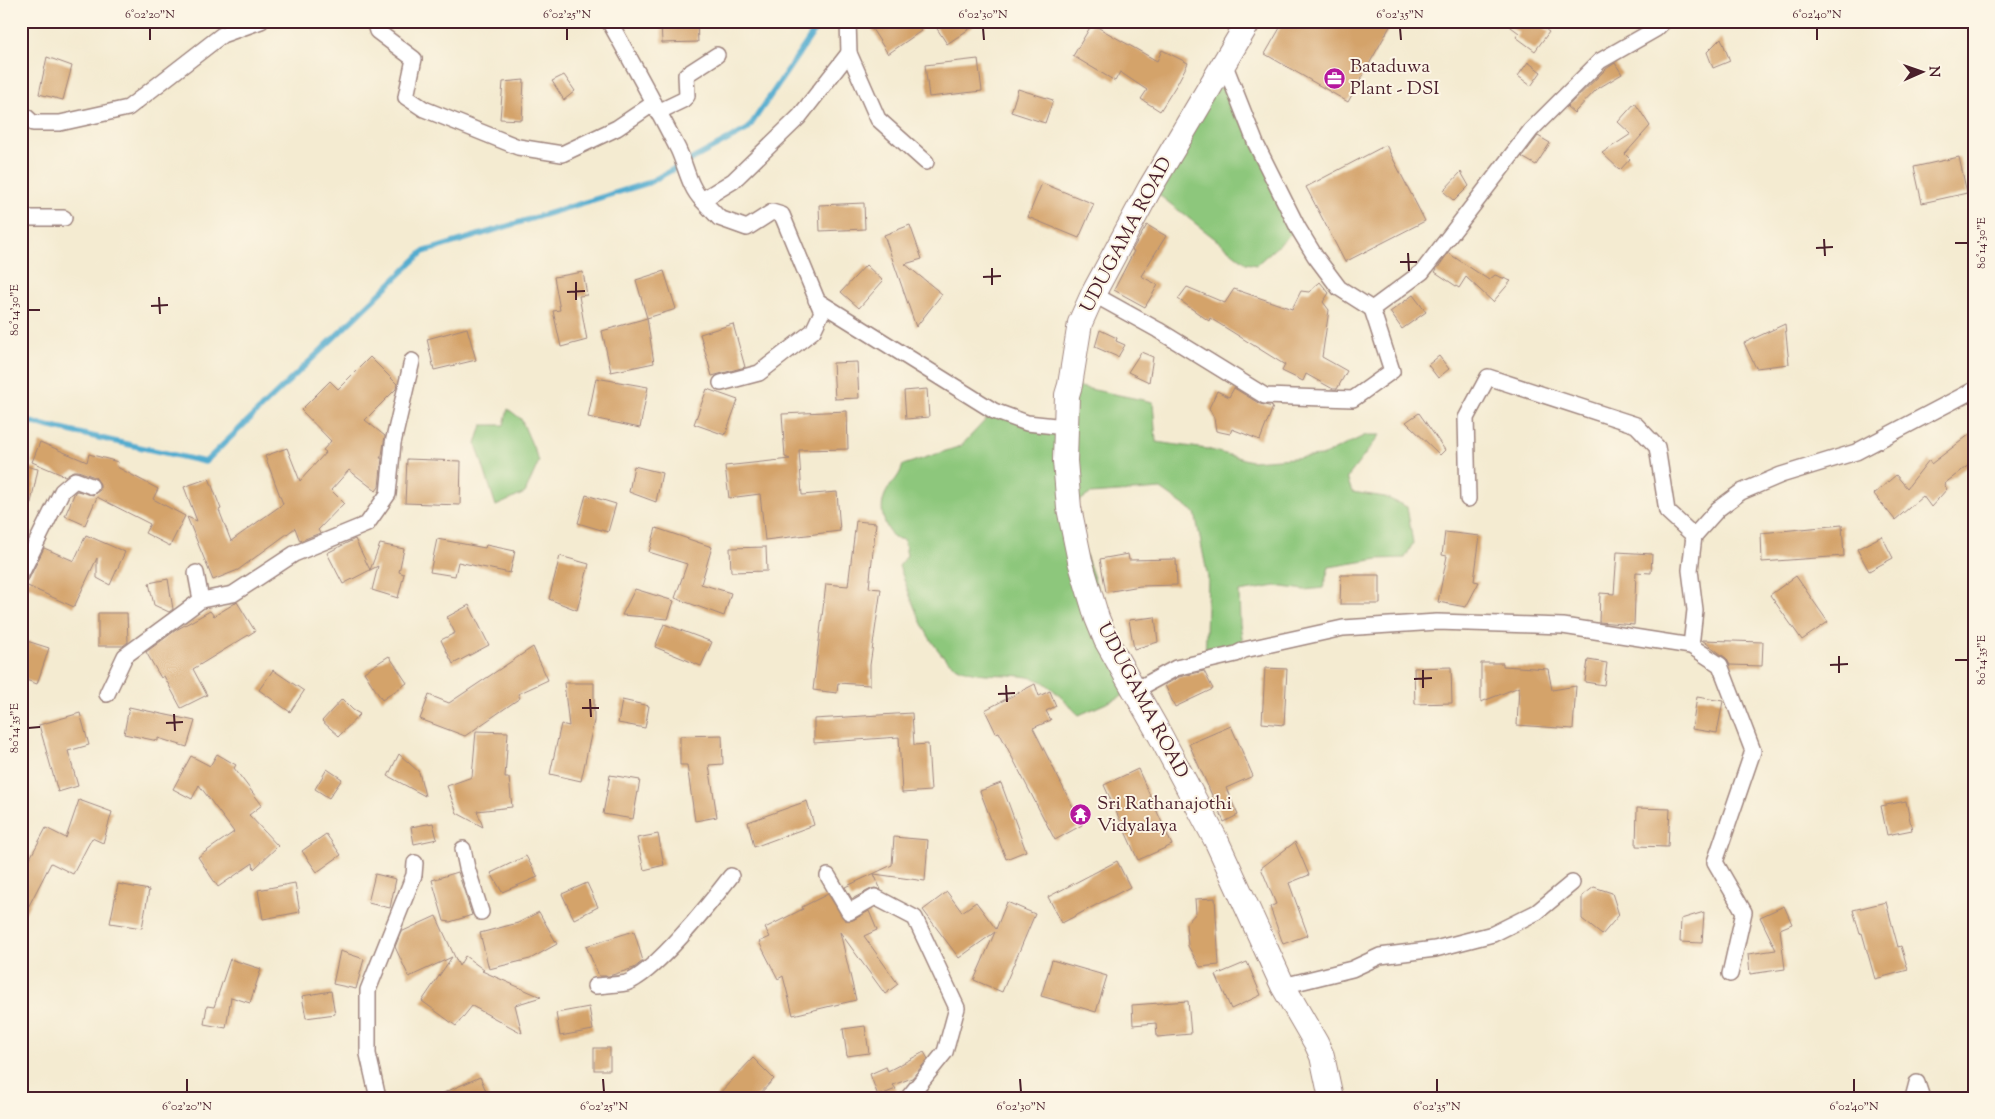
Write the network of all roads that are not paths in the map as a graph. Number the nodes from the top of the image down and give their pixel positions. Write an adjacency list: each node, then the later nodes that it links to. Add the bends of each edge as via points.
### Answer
1 (261, 21): 11 (street, via 222,35 128,108 60,123 33,123)
2 (374, 21): 10 (street, via 377,31 414,58 406,97 424,109 518,147 562,154)
3 (609, 21): 10 (street)
4 (848, 21): 7 (street)
5 (1249, 21): 9 (main road, UDUGAMA ROAD)
6 (1664, 21): 18 (street, via 1656,29 1600,61 1531,130 1422,272)
7 (848, 53): 12 (street, via 878,119); 13 (street, via 799,117 733,181)
8 (718, 54): 10 (street, via 686,75 687,96 683,100)
9 (1224, 63): 16 (main road, UDUGAMA ROAD, via 1141,204); 18 (street, via 1256,144 1298,228 1338,288)
10 (656, 107): 13 (street)
11 (21, 112)
12 (926, 162)
13 (700, 198): 17 (street, via 719,218 747,228 772,212 782,215)
14 (21, 218): 15 (street)
15 (64, 218)
16 (1093, 294): 18 (street, via 1265,396 1353,399 1392,371); 22 (main road, UDUGAMA ROAD, via 1080,323)
17 (816, 300): 20 (street, via 822,312 813,331 760,373); 22 (street, via 994,411 1027,423)
18 (1372, 309)
19 (412, 361): 28 (street, via 393,443 388,494 367,524 294,554 233,594)
20 (721, 383)
21 (1974, 390): 25 (street, via 1856,452 1781,475 1741,492 1718,509)
22 (1065, 426): 30 (main road, UDUGAMA ROAD, via 1069,508 1080,561 1106,640)
23 (91, 486): 27 (street, via 75,480 62,491)
24 (1468, 499): 25 (street, via 1466,418 1488,377 1636,425 1657,447 1667,511)
25 (1694, 536): 29 (street, via 1690,570 1694,610)
26 (196, 572): 28 (street)
27 (21, 574)
28 (201, 600): 31 (street, via 125,656)
29 (1691, 646): 30 (street, via 1563,626 1437,622 1343,628 1176,668); 38 (street, via 1720,665 1753,751 1715,862 1744,912)
30 (1134, 691): 40 (main road, UDUGAMA ROAD, via 1217,842)
31 (107, 694)
32 (464, 849): 37 (street, via 466,868)
33 (415, 863): 41 (street, via 414,874 368,990 368,1054)
34 (731, 876): 39 (street, via 710,904 650,968 626,982)
35 (828, 876): 42 (street, via 849,912 875,897 915,918 957,1008 945,1052)
36 (1572, 883): 40 (street, via 1537,912 1493,934 1435,949 1380,956 1352,968)
37 (481, 912)
38 (1730, 974)
39 (595, 986)
40 (1284, 986): 43 (main road, UDUGAMA ROAD, via 1322,1056)
41 (378, 1098)
42 (908, 1098)
43 (1331, 1098)
44 (1914, 1098): 45 (street, via 1917,1083)
45 (1922, 1098)

